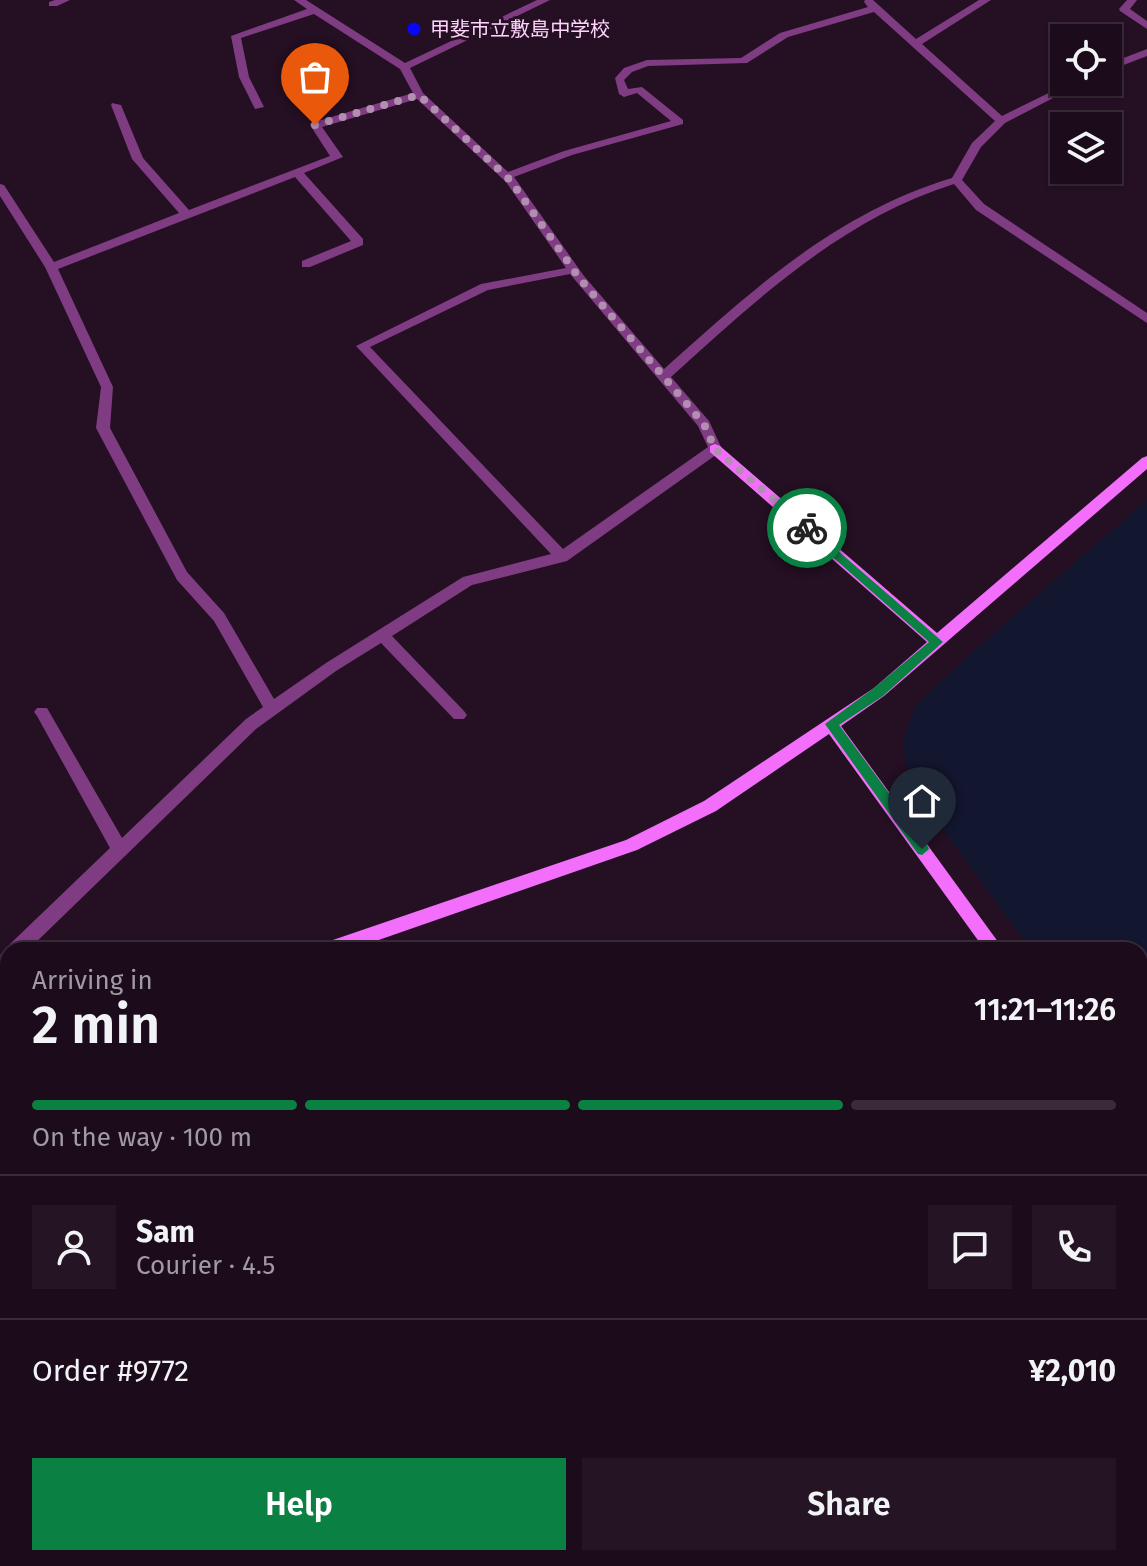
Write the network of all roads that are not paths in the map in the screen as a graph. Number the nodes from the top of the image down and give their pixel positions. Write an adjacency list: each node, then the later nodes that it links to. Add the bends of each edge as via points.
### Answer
1 (65, 0): 6 (street)
2 (299, 0): 8 (street)
3 (545, 0): 13 (street)
4 (986, 0): 10 (street)
5 (1132, 0): 9 (street, via 1124,9)
6 (53, 4)
7 (871, 4): 10 (street); 20 (street, via 784,35 743,61 647,63 628,70 619,80 624,94 638,89 679,122)
8 (315, 10): 13 (street); 17 (street, via 236,36 244,77)
9 (1147, 26)
10 (915, 44): 18 (street)
11 (1147, 52): 12 (street)
12 (1122, 62)
13 (404, 67): 14 (street)
14 (419, 95): 19 (street, via 315,125 337,157); 20 (street)
15 (1051, 96): 18 (street)
16 (116, 105): 23 (street, via 138,159)
17 (259, 107)
18 (1001, 121): 21 (street, via 976,145)
19 (297, 172): 23 (street); 24 (street, via 359,242)
20 (506, 176): 26 (street)
21 (956, 180): 27 (street, via 980,207); 28 (street, via 931,186 846,230 771,282)
22 (0, 187): 25 (street)
23 (187, 215): 25 (street)
24 (306, 264)
25 (51, 267): 34 (street, via 107,387 103,428 182,576 219,617)
26 (573, 270): 28 (street); 31 (street, via 485,287 362,346)
27 (1147, 319)
28 (665, 376): 29 (street, via 704,424)
29 (715, 449): 31 (street); 33 (street)
30 (1147, 461): 33 (street)
31 (562, 557): 32 (street, via 468,581)
32 (382, 635): 34 (street); 36 (street)
33 (937, 642): 37 (street, via 879,692)
34 (272, 709): 38 (street)
35 (42, 712): 38 (street)
36 (459, 715)
37 (831, 724): 40 (street, via 710,806 631,845); 41 (street)
38 (120, 850): 39 (street)
39 (24, 942)
40 (350, 942)
41 (989, 942)

